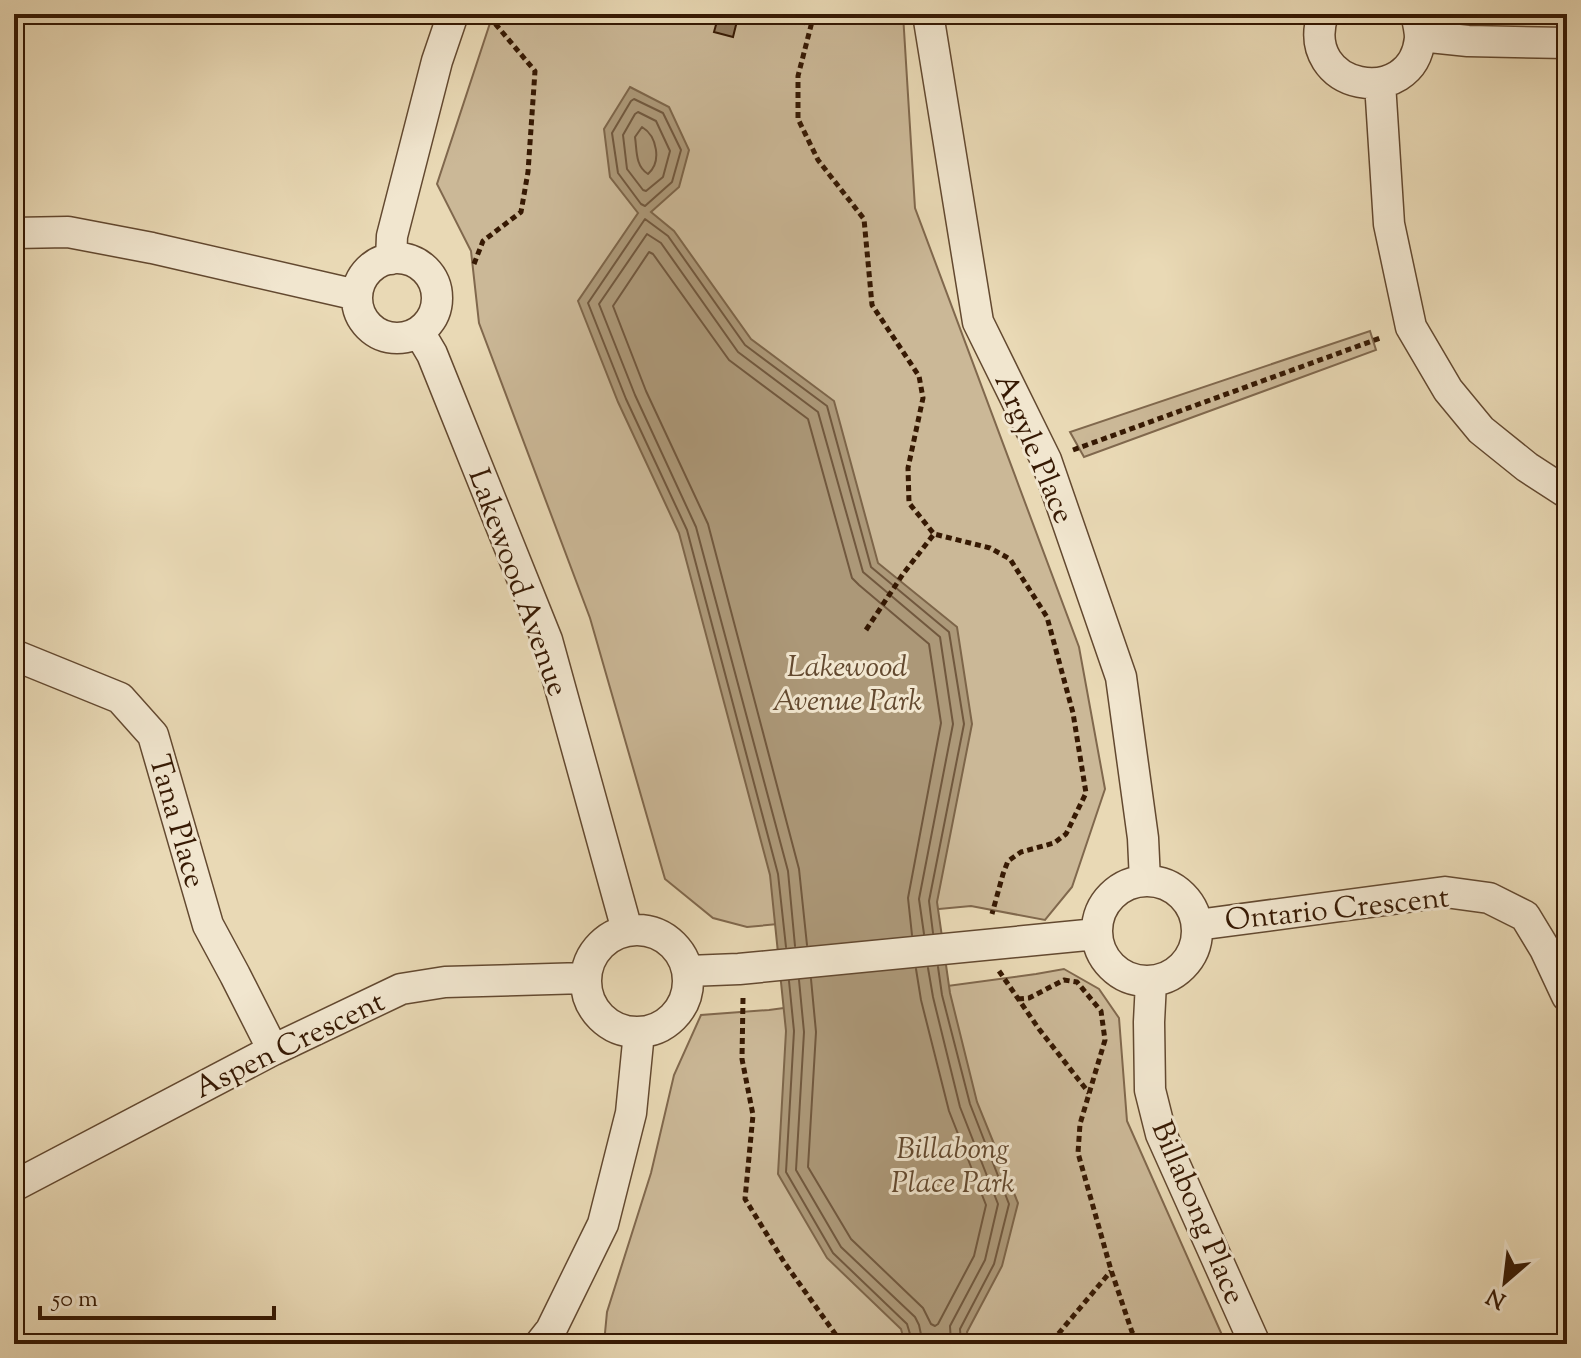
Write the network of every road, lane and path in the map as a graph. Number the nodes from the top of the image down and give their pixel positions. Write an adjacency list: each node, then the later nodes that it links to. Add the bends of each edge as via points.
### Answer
1 (453, 14): 12 (street, via 392,236)
2 (487, 14): 13 (path, via 535,71 521,212 483,241)
3 (793, 14): 8 (path)
4 (814, 14): 8 (path)
5 (928, 14): 17 (street, Argyle Place, via 978,322)
6 (1323, 14): 10 (street, via 1319,33 1330,65 1362,84)
7 (1418, 25): 9 (street, via 1468,41); 10 (street, via 1417,53 1408,67)
8 (810, 26): 19 (path, via 798,76 798,119 818,160 864,219 872,305 919,376 923,398 908,468 909,503)
9 (1567, 43)
10 (1380, 83): 15 (street, via 1389,224)
11 (14, 233): 14 (street, via 68,232)
12 (391, 259): 14 (street, via 368,271); 16 (street, via 417,264 435,284 435,310)
13 (474, 264)
14 (357, 295): 16 (street, via 371,329 395,338)
15 (1411, 327): 17 (path); 18 (street, via 1448,390 1481,430)
16 (419, 332): 24 (street, Lakewood Avenue, via 547,640)
17 (1046, 460): 22 (street, Argyle Place, via 1121,677)
18 (1567, 493)
19 (934, 534): 20 (path); 26 (path, via 990,548 1010,559 1047,617 1073,713 1086,793 1066,834 1008,861 991,918)
20 (866, 630)
21 (19, 657): 33 (street, Tana Place, via 120,698 153,735 208,925)
22 (1145, 881): 23 (street, via 1173,888 1185,898); 25 (street, via 1116,892 1105,903)
23 (1197, 925): 30 (street, via 1191,957 1167,978); 31 (street, Ontario Crescent, via 1445,892 1489,898 1525,916)
24 (627, 930): 28 (street, via 648,930 666,938); 29 (street, via 598,947)
25 (1097, 934): 26 (street); 30 (street, via 1108,963 1120,974)
26 (994, 945): 27 (street)
27 (745, 969): 28 (street); 37 (path, via 742,1059 753,1115 745,1199)
28 (688, 971): 32 (street, via 689,986 677,1013 653,1030)
29 (585, 978): 32 (street, via 595,1010 607,1022); 33 (street, Aspen Crescent, via 445,982 401,989)
30 (1151, 982): 43 (street, Billabong Place, via 1150,1090 1161,1134)
31 (1567, 996)
32 (639, 1032): 38 (street, via 631,1113 603,1224)
33 (273, 1050): 35 (street, Aspen Crescent)
34 (1089, 1093): 34 (path, via 1105,1040 1101,1011 1077,982 1064,980 1018,999); 36 (path, via 1078,1153)
35 (14, 1186)
36 (1111, 1270): 41 (path, via 1054,1339); 42 (path)
37 (836, 1335): 39 (path); 40 (path)
38 (551, 1339)
39 (838, 1344)
40 (848, 1344)
41 (1042, 1344)
42 (1140, 1344)
43 (1255, 1344)

